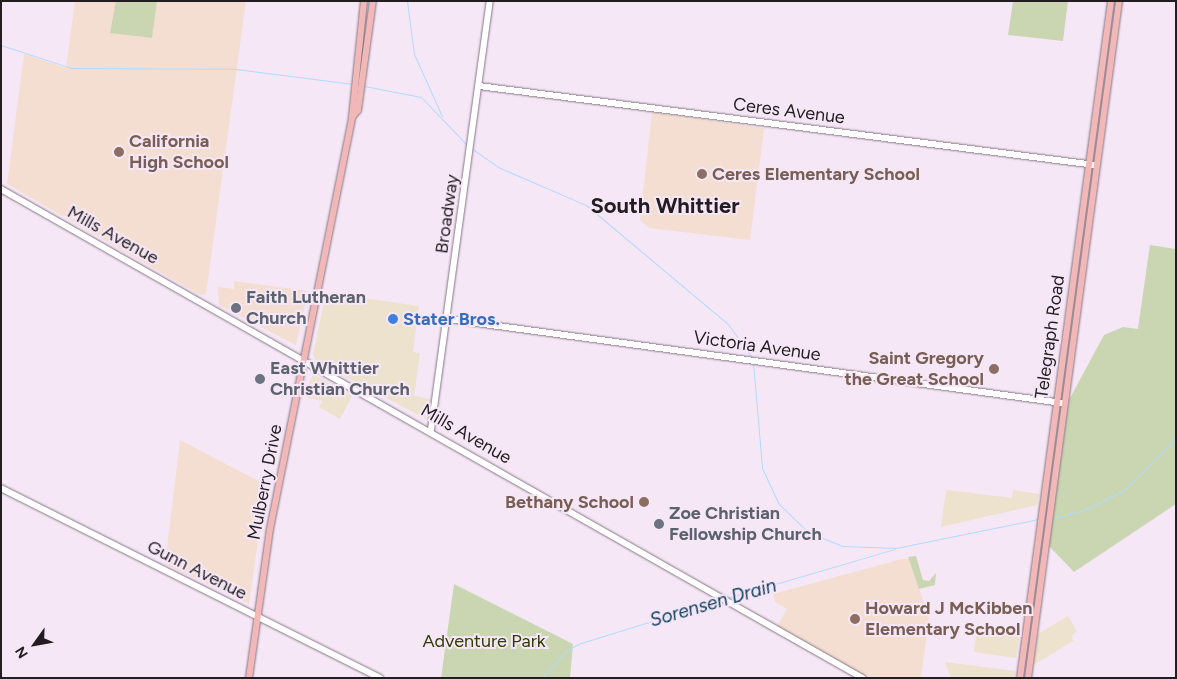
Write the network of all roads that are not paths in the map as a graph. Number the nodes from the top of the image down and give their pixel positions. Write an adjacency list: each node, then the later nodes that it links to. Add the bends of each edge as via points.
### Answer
1 (364, 1): 7 (main road, Mulberry Drive)
2 (373, 1): 7 (main road, Mulberry Drive, via 358,110)
3 (490, 1): 6 (street, Broadway)
4 (1111, 1): 8 (main road, Telegraph Road)
5 (1119, 1): 8 (main road, Telegraph Road)
6 (479, 86): 8 (street, Ceres Avenue); 10 (street, Broadway)
7 (352, 116): 11 (main road, Mulberry Drive)
8 (1093, 165): 12 (main road, Telegraph Road)
9 (1, 188): 11 (street, Mills Avenue)
10 (447, 318): 12 (street, Victoria Avenue); 13 (street, Broadway)
11 (304, 360): 13 (street, Mills Avenue); 15 (main road, Mulberry Drive)
12 (1060, 403): 19 (main road, Telegraph Road, via 1038,533); 20 (main road, Telegraph Road, via 1051,503)
13 (431, 430): 18 (street, Mills Avenue)
14 (1, 488): 15 (street, Gunn Avenue)
15 (256, 617): 16 (main road, Mulberry Drive); 17 (street, Gunn Avenue)
16 (249, 678)
17 (380, 678)
18 (863, 678)
19 (1020, 678)
20 (1028, 678)

